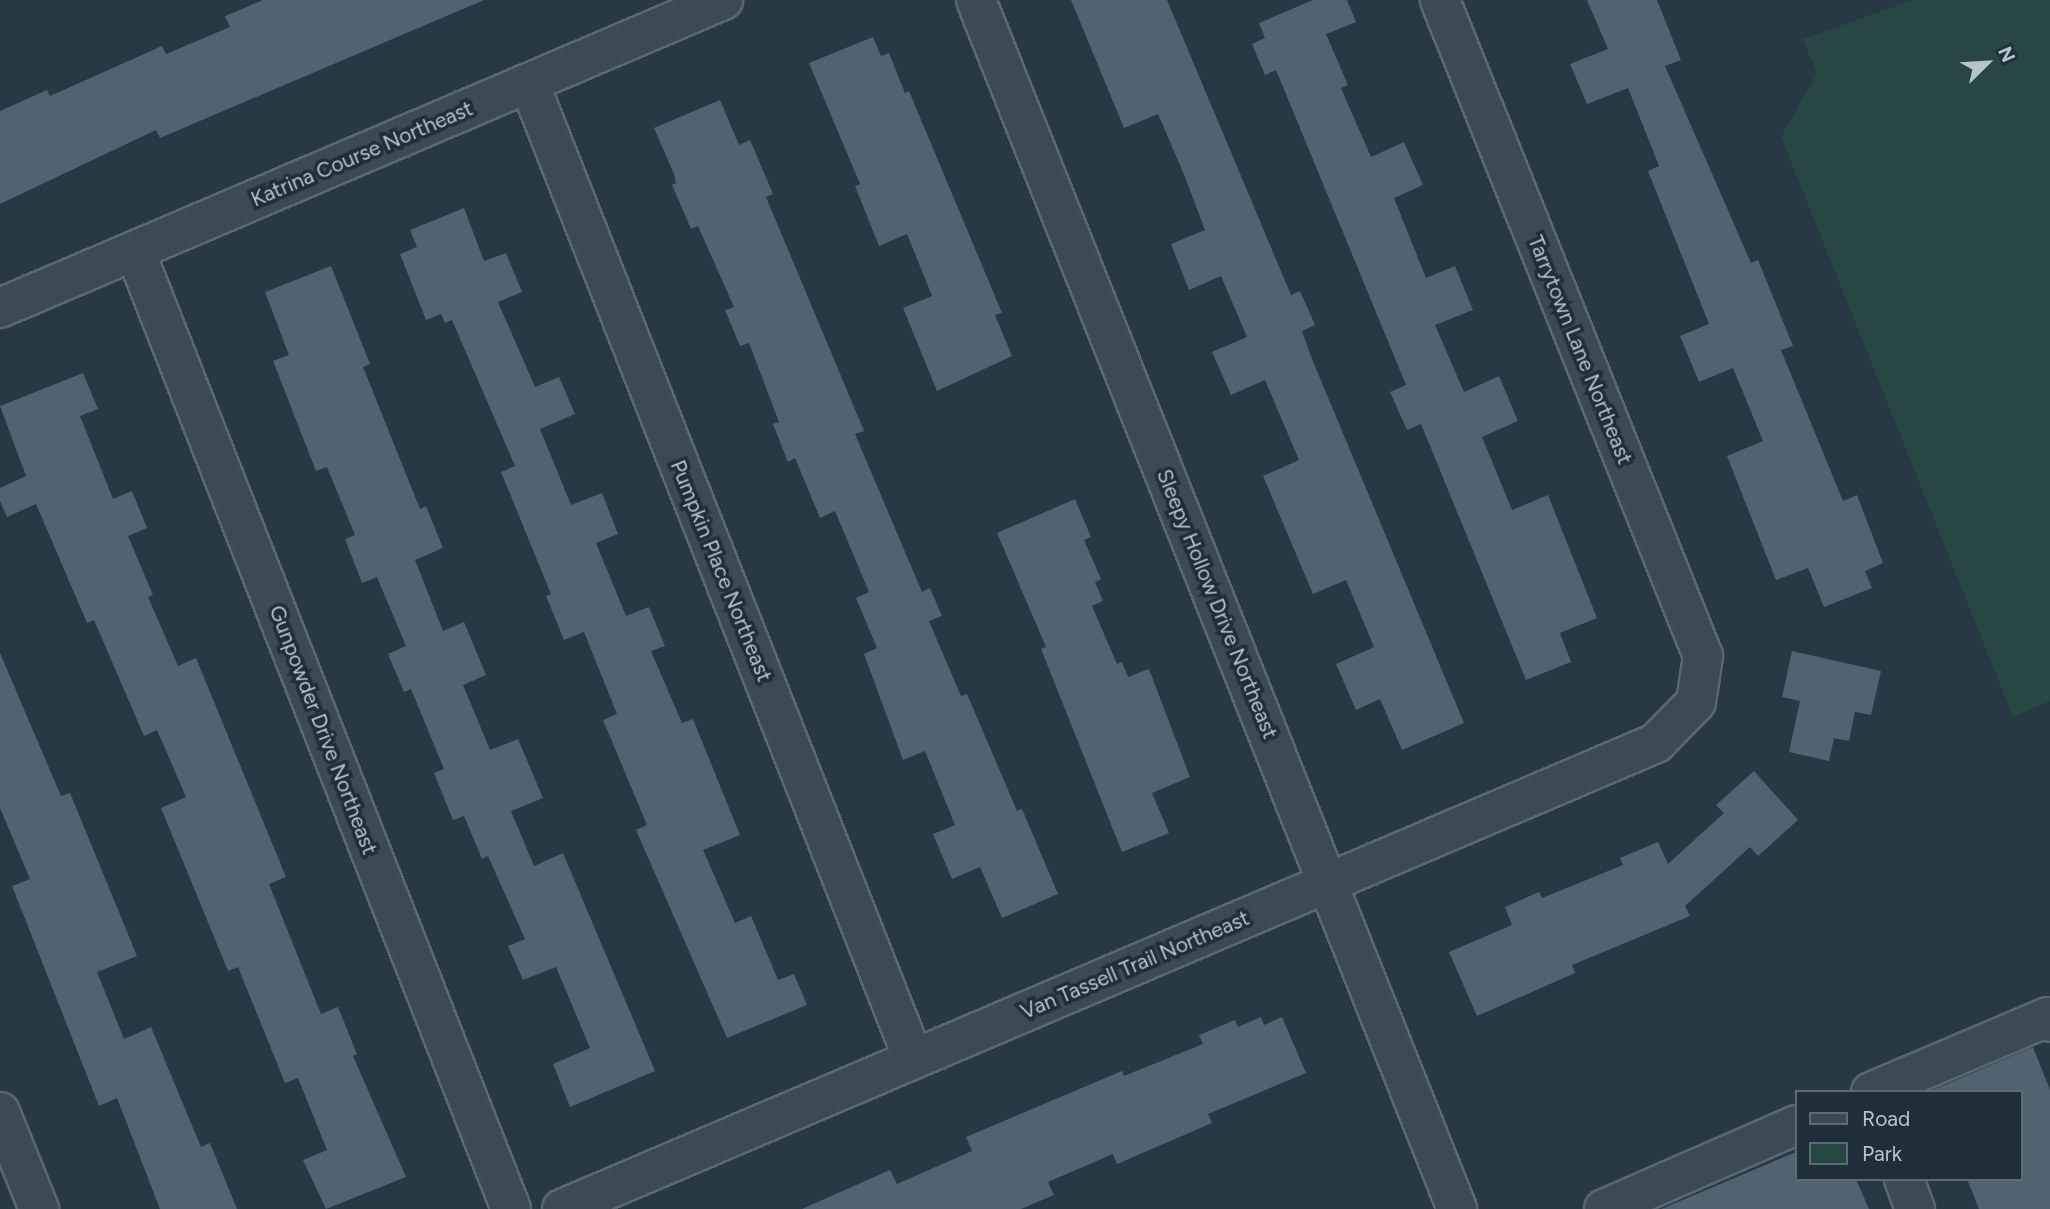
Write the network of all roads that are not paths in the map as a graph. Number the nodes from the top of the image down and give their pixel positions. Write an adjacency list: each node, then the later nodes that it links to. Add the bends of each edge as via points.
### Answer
1 (723, 0): 4 (street, Katrina Course Northeast)
2 (976, 0): 8 (street, Sleepy Hollow Drive Northeast)
3 (1440, 0): 7 (street, Tarrytown Lane Northeast, via 1703,656)
4 (528, 83): 5 (street, Katrina Course Northeast); 10 (street, Pumpkin Place Northeast)
5 (135, 251): 6 (street, Katrina Course Northeast); 16 (street, Gunpowder Drive Northeast)
6 (0, 307)
7 (1696, 702): 8 (street, Van Tassell Trail Northeast, via 1656,743)
8 (1328, 883): 10 (street, Van Tassell Trail Northeast); 18 (street, Sleepy Hollow Drive Northeast)
9 (2050, 1022): 11 (street, via 2048,1017)
10 (914, 1058): 17 (street, Van Tassell Trail Northeast)
11 (1876, 1090)
12 (0, 1112): 15 (street)
13 (1794, 1126): 19 (street)
14 (1904, 1181): 20 (street)
15 (39, 1209)
16 (511, 1209)
17 (562, 1209)
18 (1457, 1209)
19 (1604, 1209)
20 (1915, 1209)

